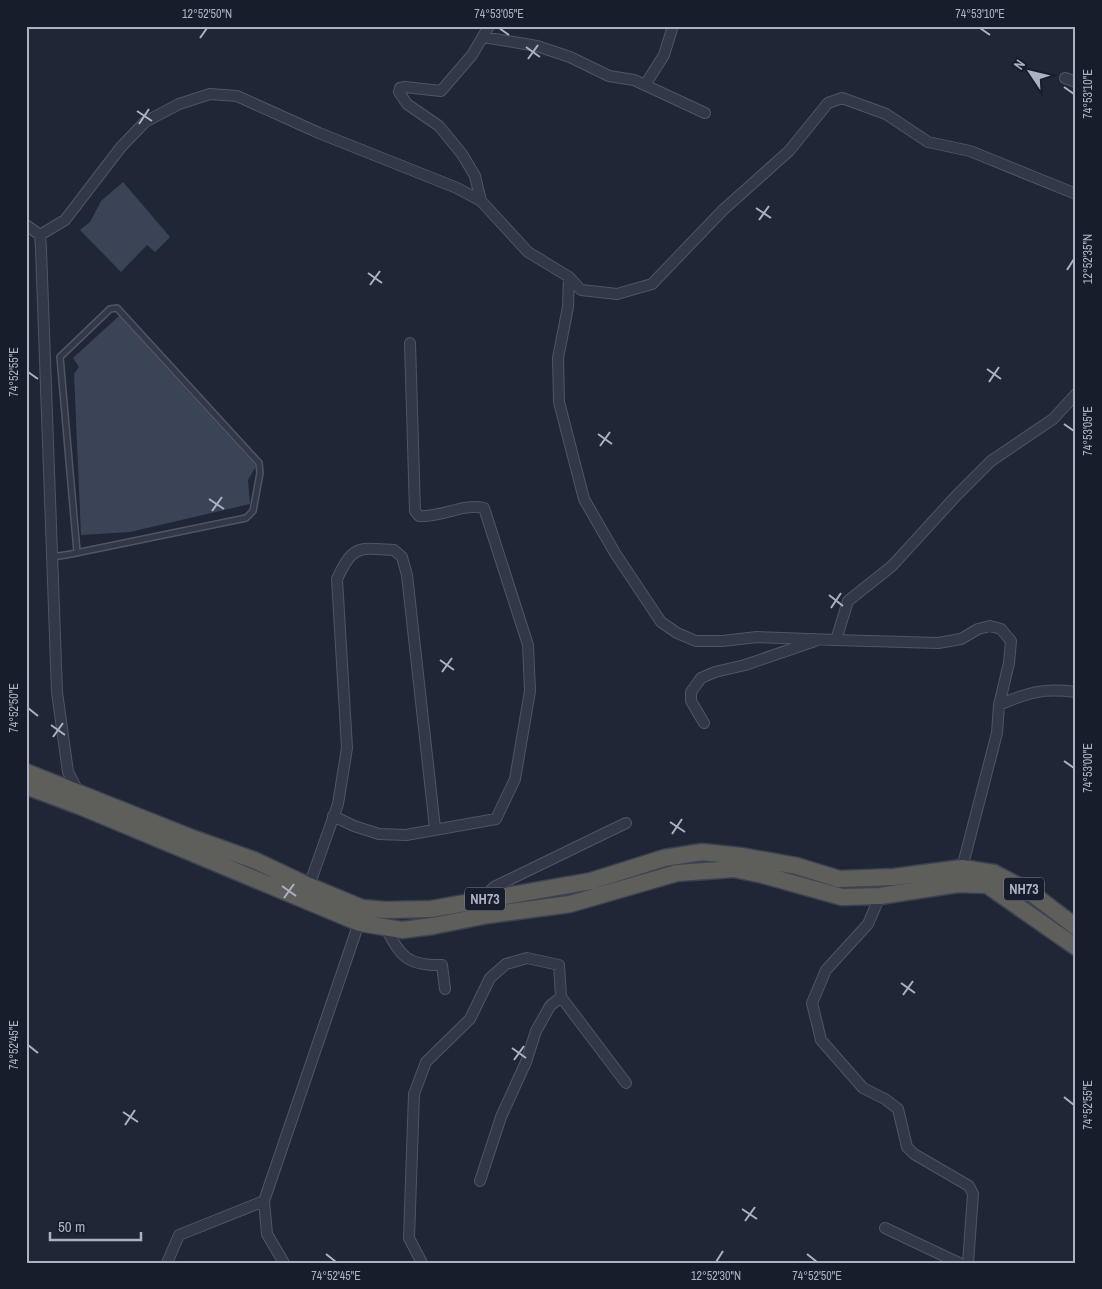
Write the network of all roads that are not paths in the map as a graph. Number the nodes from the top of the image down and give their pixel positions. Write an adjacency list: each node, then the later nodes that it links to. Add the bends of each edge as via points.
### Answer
1 (489, 26): 3 (street)
2 (673, 26): 6 (street, via 664,55)
3 (483, 37): 6 (street, via 537,46 570,57 609,76); 9 (street, via 441,91 405,87 399,92 407,104 438,126 462,154 476,176)
4 (1065, 78): 5 (street)
5 (1076, 82)
6 (645, 85): 7 (street)
7 (705, 113)
8 (1076, 194): 12 (street, via 970,151 928,142 886,114 842,98 828,103 789,151 724,210 652,284 617,294 581,290)
9 (480, 200): 11 (street, via 237,96 210,94 179,104 145,122 121,147 65,220); 12 (street, via 528,252)
10 (26, 225): 11 (street)
11 (40, 235): 16 (street)
12 (569, 278): 17 (street, via 568,307 558,358 560,402 584,500 661,622 676,633 696,641 757,637)
13 (410, 343): 27 (street, via 415,511 419,516 431,516 473,505 484,508 528,645 530,692 515,780 504,805 496,819)
14 (1076, 394): 18 (street, via 1053,419 992,461 892,566 848,601)
15 (77, 552): 15 (lane, via 249,517 260,473 258,463 117,308 110,309 60,357); 16 (lane)
16 (52, 558): 24 (street, via 57,692 68,772)
17 (820, 640): 18 (street); 21 (street, via 701,678 691,692 691,701)
18 (836, 640): 20 (street, via 938,643 990,626 1001,629 1011,642)
19 (1076, 692): 20 (street, via 1051,688)
20 (999, 705): 28 (street, via 997,733)
21 (704, 723)
22 (26, 772): 24 (highway, NH73)
23 (26, 786): 33 (highway, NH73)
24 (79, 793): 30 (highway, NH73, via 254,860)
25 (334, 816): 27 (street, via 379,834 406,835); 27 (street, via 347,748 337,579 344,563 357,550 394,550 402,558 407,575); 30 (street)
26 (626, 823): 32 (street, via 494,887)
27 (435, 828)
28 (962, 868): 29 (street); 32 (highway, NH73, via 894,877 839,879 797,866 702,852 664,858 591,880); 35 (highway, NH73, via 994,873 1030,892)
29 (958, 884): 31 (highway, NH73); 36 (highway, NH73, via 987,885)
30 (309, 886): 33 (highway, NH73)
31 (880, 896): 34 (highway, NH73, via 842,897 734,869 677,873 570,904 402,930); 47 (street, via 868,924 826,970 812,1003 821,1040 864,1088 898,1109 907,1147 969,1186 973,1194)
32 (481, 900): 33 (highway, NH73, via 431,909 386,910)
33 (361, 916): 34 (highway, NH73); 41 (street)
34 (385, 927): 37 (street, via 400,954 421,966 442,965)
35 (1076, 928)
36 (1076, 946)
37 (445, 989)
38 (561, 996): 39 (street); 40 (street, via 550,1006 536,1031 501,1117); 45 (street, via 559,965 527,958 506,964 490,978 470,1019 426,1062 414,1094 409,1238)
39 (626, 1083)
40 (480, 1181)
41 (264, 1201): 43 (street, via 179,1235); 44 (street, via 267,1234)
42 (885, 1228): 46 (street)
43 (167, 1263)
44 (284, 1263)
45 (422, 1263)
46 (959, 1263)
47 (968, 1263)

